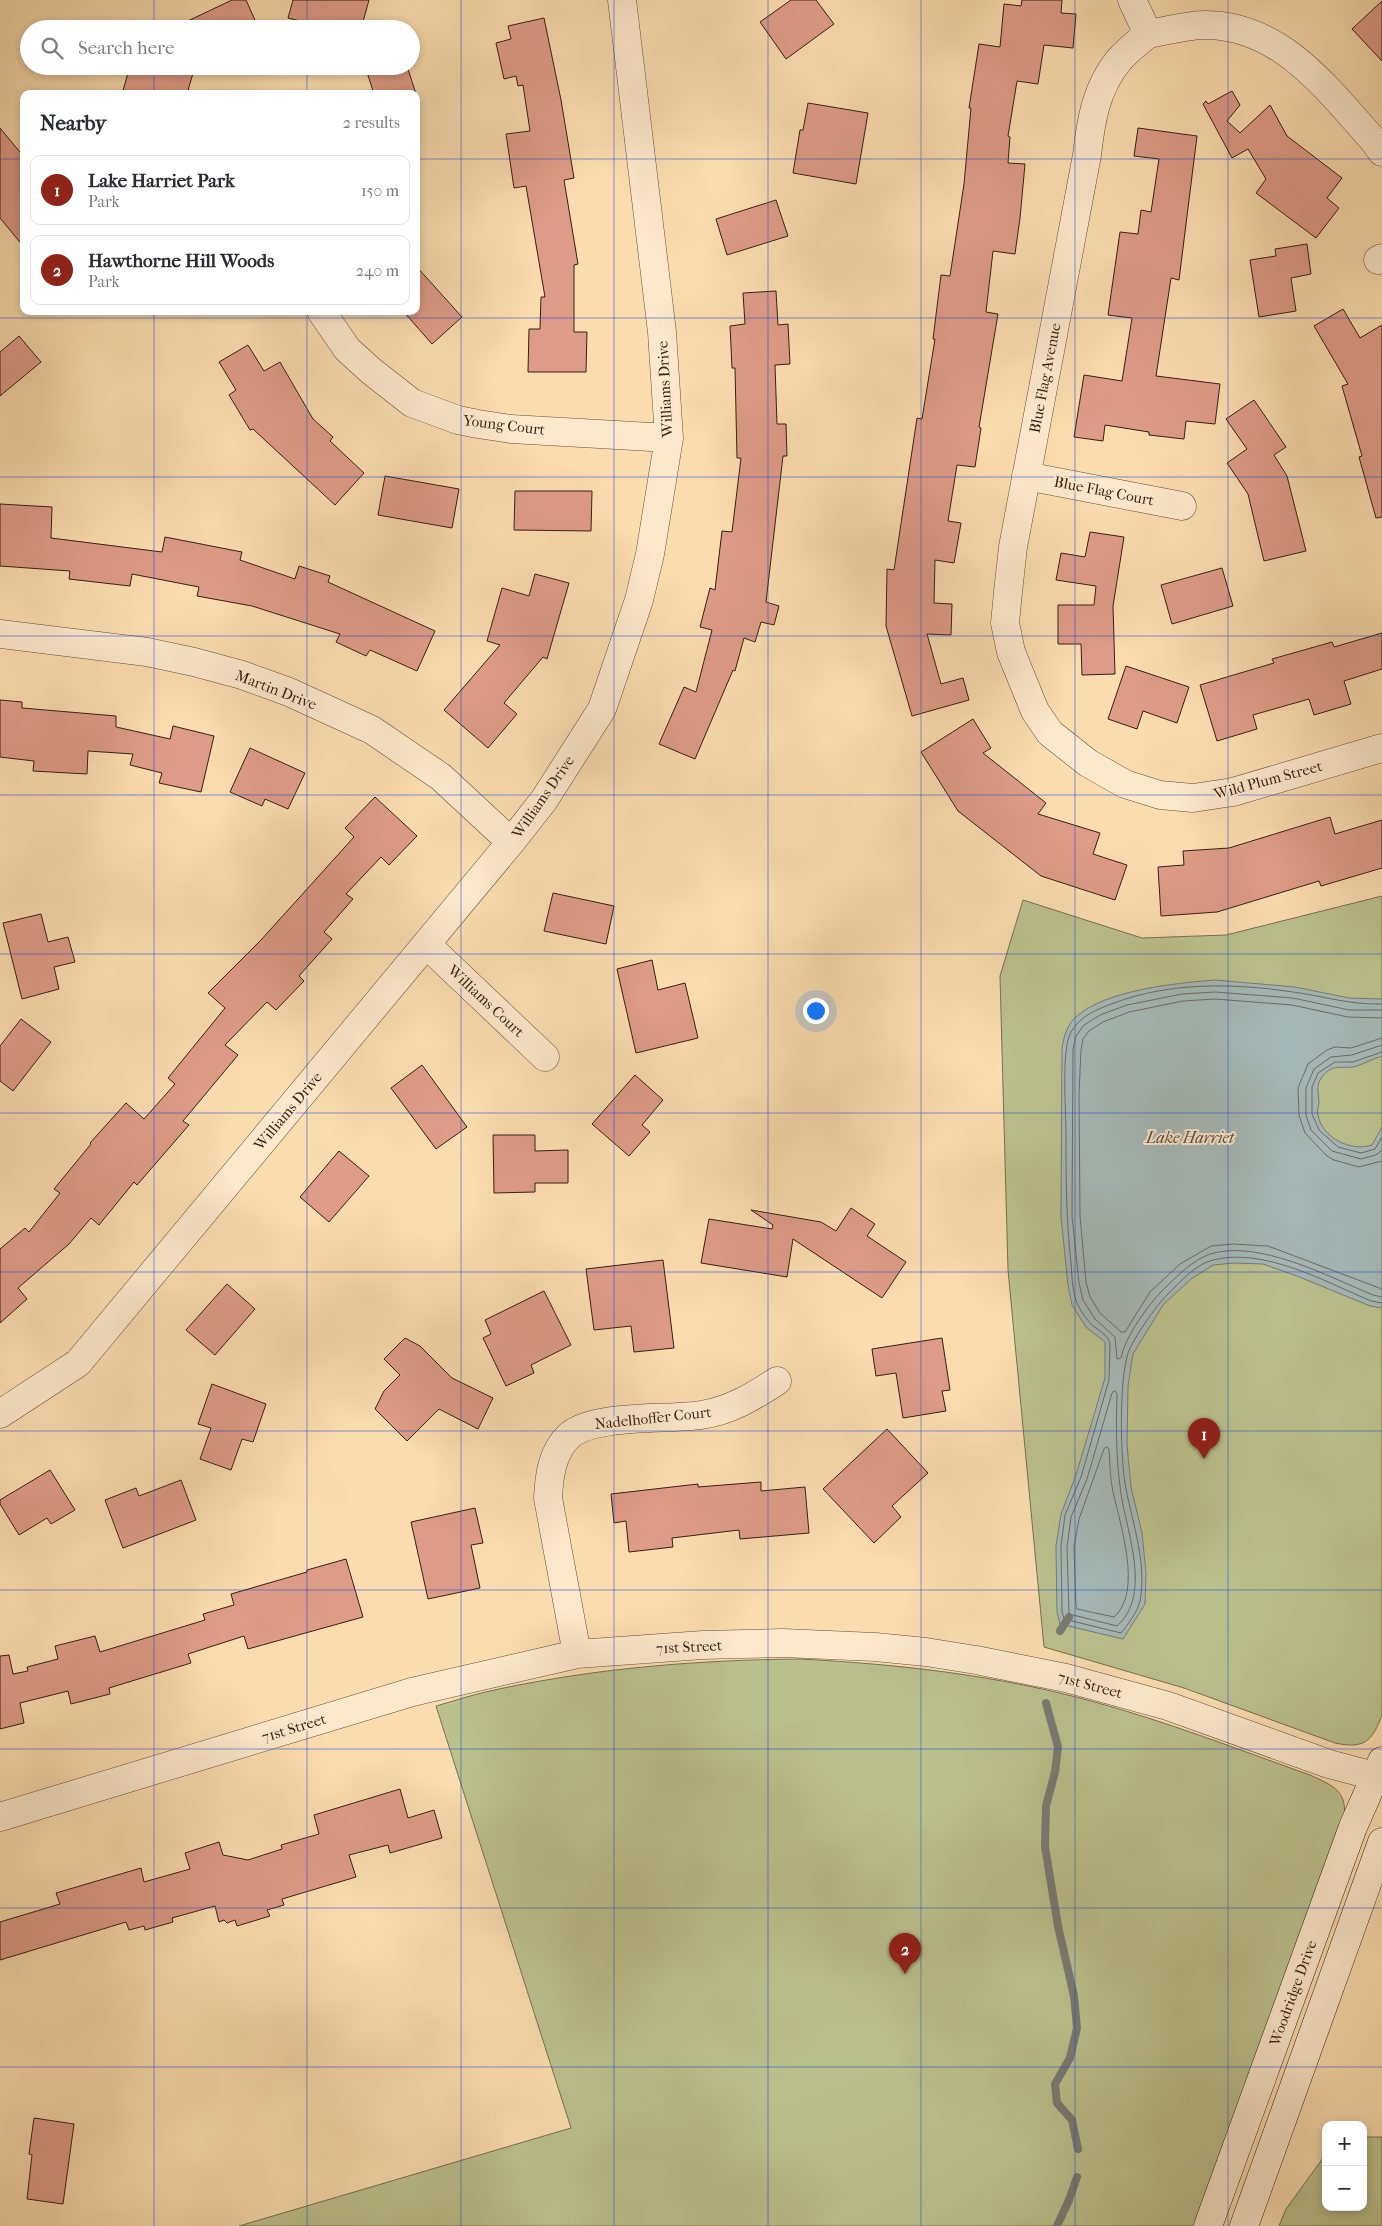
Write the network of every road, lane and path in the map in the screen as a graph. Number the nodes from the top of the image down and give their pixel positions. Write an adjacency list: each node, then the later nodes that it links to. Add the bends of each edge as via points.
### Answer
1 (622, 0): 6 (street, Williams Drive, via 662,332)
2 (1132, 0): 3 (street)
3 (1148, 34): 4 (street, via 1207,25 1245,30 1275,44 1302,62); 7 (street, Blue Flag Avenue, via 1119,60 1100,92 1091,119)
4 (1382, 152)
5 (325, 315): 6 (street, Young Court, via 348,349 370,370 412,403 458,420 503,428)
6 (669, 438): 12 (street, Williams Drive, via 639,600 602,709 544,800)
7 (1026, 476): 8 (street, Blue Flag Court); 10 (street, Blue Flag Avenue, via 1013,547 1005,623 1022,682 1035,711)
8 (1182, 506)
9 (0, 634): 12 (street, Martin Drive, via 147,652 242,675 289,692 372,730 441,777)
10 (1050, 733): 11 (street, Wild Plum Street, via 1088,763 1125,784 1160,795 1193,798 1233,792)
11 (1382, 748)
12 (511, 842): 13 (street, Williams Drive)
13 (427, 945): 14 (street, Williams Court); 16 (street, Williams Drive, via 78,1364)
14 (546, 1057)
15 (778, 1381): 17 (street, Nadelhoffer Court, via 720,1411 610,1422 586,1426 570,1435 556,1455 549,1475 548,1498)
16 (0, 1414)
17 (577, 1654): 18 (street, 71st Street, via 783,1643 875,1647 976,1660 1066,1678 1168,1706 1329,1764); 19 (street, 71st Street, via 412,1692)
18 (1380, 1772): 21 (street, Woodridge Drive, via 1353,1827)
19 (0, 1817)
20 (1382, 1842): 22 (street)
21 (1208, 2226)
22 (1244, 2226)

